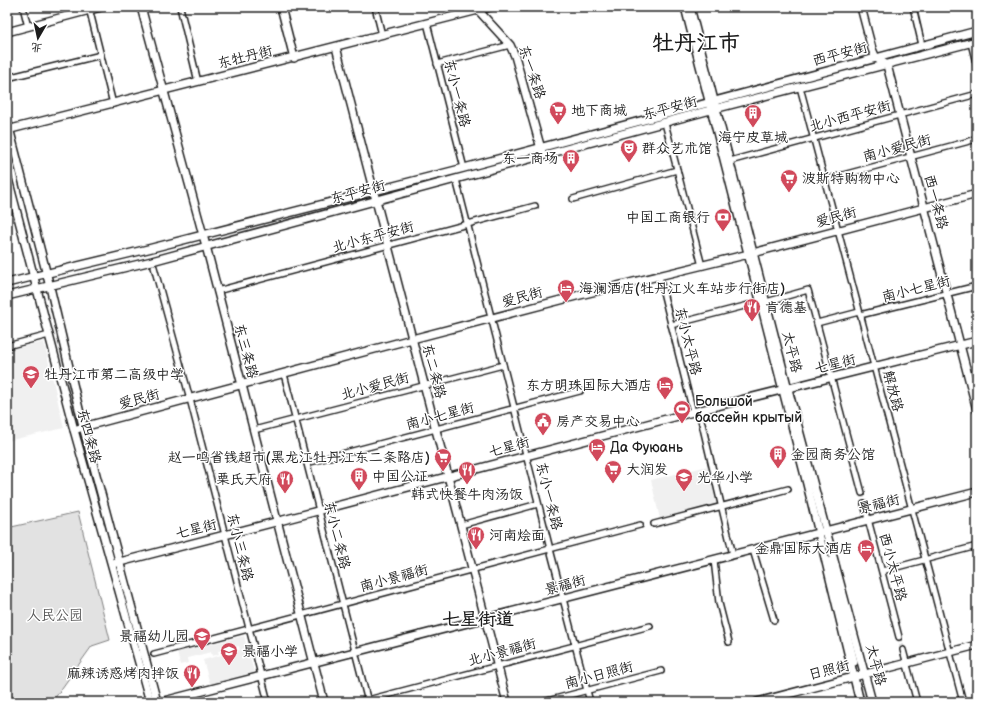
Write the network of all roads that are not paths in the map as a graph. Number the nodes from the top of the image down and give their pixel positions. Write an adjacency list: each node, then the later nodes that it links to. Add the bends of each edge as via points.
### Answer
1 (23, 7): 15 (street)
2 (101, 7): 12 (street)
3 (141, 7): 32 (street, 东三条路)
4 (180, 7): 30 (street)
5 (281, 7): 24 (street)
6 (375, 7): 18 (street)
7 (490, 7): 13 (street, 东牡丹街)
8 (685, 7): 34 (street, 太平路)
9 (690, 7): 34 (street, 太平路)
10 (861, 7): 25 (street)
11 (913, 7): 20 (street)
12 (89, 9): 15 (street); 23 (street)
13 (478, 9): 14 (street, 东牡丹街); 21 (street, 东一条路)
14 (426, 23): 18 (street, 东牡丹街); 26 (street, 东小一条路)
15 (28, 27): 17 (street)
16 (977, 31): 20 (street, 西平安街)
17 (7, 32)
18 (382, 35): 22 (street, 东牡丹街)
19 (974, 42): 27 (street, 西平安街); 28 (street)
20 (922, 45): 25 (street, 西平安街)
21 (510, 46): 26 (street); 43 (street, 东一条路, via 519,67)
22 (336, 47): 24 (street, 东牡丹街); 52 (street, 东二条路)
23 (101, 55): 29 (street); 35 (street)
24 (294, 58): 30 (street, 东牡丹街)
25 (876, 58): 27 (street); 34 (street, 西平安街)
26 (437, 64): 47 (street, 东小一条路)
27 (887, 64): 31 (street, 西平安街); 37 (street, 西一条路)
28 (977, 67)
29 (7, 78)
30 (198, 82): 32 (street, 东牡丹街)
31 (800, 87): 36 (street, 西平安街); 41 (street, 解放路)
32 (164, 91): 35 (street, 东牡丹街); 60 (street, 东三条路)
33 (977, 94): 37 (street, 北小西平安街)
34 (712, 101): 36 (street, 太平路); 43 (street, 东平安街)
35 (113, 104): 40 (street, 东牡丹街)
36 (714, 109): 39 (street, 东平安街); 46 (street, 太平路); 63 (street, 太平路)
37 (900, 115): 41 (street, 北小西平安街); 45 (street, 西一条路)
38 (7, 120): 40 (street)
39 (665, 123): 44 (street, 东平安街); 48 (street)
40 (8, 130): 66 (street)
41 (813, 138): 46 (street, 北小西平安街); 51 (street, 解放路)
42 (977, 139): 45 (street, 南小爱民街)
43 (540, 147): 44 (street, 东一条路); 47 (street, 东平安街)
44 (543, 156): 50 (street, 东平安街)
45 (911, 156): 51 (street, 南小爱民街); 57 (street, 西一条路)
46 (730, 161): 63 (street, 太平路)
47 (464, 168): 52 (street, 东平安街)
48 (677, 170): 54 (street); 64 (street)
49 (7, 175): 67 (street, 东四条路)
50 (456, 179): 55 (street, 东平安街); 58 (street, 东小一条路)
51 (824, 180): 59 (street, 解放路)
52 (374, 190): 55 (street, 东二条路); 60 (street, 东平安街)
53 (977, 194): 57 (street, 爱民街)
54 (573, 199)
55 (376, 201): 61 (street, 东二条路); 62 (street, 东平安街)
56 (535, 206): 58 (street, 北小东平安街)
57 (924, 207): 59 (street, 爱民街); 74 (street, 西一条路)
58 (468, 224): 61 (street, 北小东平安街); 78 (street, 东小一条路)
59 (838, 230): 63 (street, 爱民街); 77 (street, 解放路)
60 (203, 235): 62 (street, 东三条路); 66 (street, 东平安街)
61 (388, 245): 73 (street, 北小东平安街); 82 (street, 东二条路)
62 (206, 246): 71 (street, 东平安街); 73 (street, 东三条路)
63 (750, 253): 64 (street, 爱民街); 76 (street, 太平路)
64 (702, 266): 68 (street, 爱民街)
65 (154, 267): 94 (street, 东小三条路)
66 (46, 274): 67 (street, 东平安街); 71 (street)
67 (34, 276): 69 (street, 东平安街); 72 (street, 东四条路)
68 (659, 276): 78 (street, 爱民街); 80 (street, 东小太平路)
69 (7, 283)
70 (977, 286): 74 (street, 南小七星街)
71 (50, 287): 72 (street, 东平安街); 99 (street)
72 (38, 290): 75 (street, 东平安街); 81 (street, 东四条路)
73 (217, 291): 90 (street, 东三条路)
74 (947, 294): 77 (street, 南小七星街); 85 (street, 西一条路)
75 (7, 296)
76 (763, 302): 79 (street, via 808,290); 80 (street); 92 (street, 太平路)
77 (860, 314): 79 (street, 南小七星街); 87 (street, 解放路)
78 (492, 318): 82 (street, 爱民街); 86 (street, 东小一条路)
79 (817, 323): 89 (street)
80 (672, 326): 97 (street, 东小太平路)
81 (49, 335): 84 (street); 101 (street, 东四条路)
82 (412, 339): 88 (street, 爱民街); 91 (street, 东二条路)
83 (977, 341): 85 (street, 七星街)
84 (7, 346)
85 (960, 346): 87 (street, 七星街); 96 (street, 西一条路)
86 (503, 365): 91 (street, 北小爱民街); 95 (street, 东小一条路)
87 (874, 368): 89 (street, 七星街); 114 (street, 解放路)
88 (284, 374): 90 (street, 爱民街); 98 (street, 东小二条路)
89 (832, 378): 92 (street, 七星街); 103 (street)
90 (242, 385): 94 (street, 爱民街); 102 (street, 东三条路)
91 (424, 386): 98 (street, 北小爱民街); 100 (street, 东二条路)
92 (785, 389): 97 (street, 七星街); 121 (street, 太平路)
93 (580, 391): 95 (street, 南小七星街)
94 (190, 399): 99 (street, 爱民街); 122 (street, 东小三条路)
95 (514, 408): 100 (street, 南小七星街); 104 (street, 东小一条路)
96 (977, 410)
97 (696, 412): 104 (street, 七星街); 113 (street, 东小太平路)
98 (295, 419): 102 (street, 北小爱民街); 106 (street, 东小二条路)
99 (83, 427): 101 (street, 爱民街); 131 (street)
100 (436, 429): 106 (street, 南小七星街); 107 (street, 东二条路)
101 (74, 430): 131 (street, 东四条路)
102 (254, 430): 117 (street, 东三条路)
103 (850, 448)
104 (526, 456): 107 (street, 七星街); 111 (street, 东小一条路)
105 (853, 459): 110 (street)
106 (307, 463): 115 (street, 东小二条路)
107 (448, 477): 115 (street, 七星街); 119 (street, 东二条路)
108 (788, 489): 113 (street)
109 (977, 492): 114 (street, 景福街)
110 (862, 493)
111 (538, 504): 119 (street); 126 (street, 东小一条路)
112 (864, 504): 116 (street, 西小太平路)
113 (722, 506): 118 (street); 128 (street, 东小太平路)
114 (912, 509): 116 (street, 景福街); 130 (street, 解放路)
115 (319, 511): 117 (street, 七星街); 135 (street, 东小二条路)
116 (868, 520): 121 (street, 景福街); 133 (street, 西小太平路)
117 (278, 522): 122 (street, 七星街); 136 (street, 东三条路)
118 (654, 524)
119 (461, 525): 132 (street, 东二条路)
120 (640, 525): 126 (street, 南小景福街)
121 (822, 532): 123 (street, 太平路); 124 (street, 太平路); 127 (street, 景福街)
122 (225, 535): 131 (street, 七星街); 140 (street, 东小三条路)
123 (829, 540): 124 (street, via 829,554 856,662); 153 (street, 太平路)
124 (821, 542): 155 (street, 太平路)
125 (977, 546): 130 (street)
126 (550, 549): 132 (street, 南小景福街); 134 (street, 东小一条路)
127 (753, 550): 128 (street, 景福街); 138 (street)
128 (733, 555): 129 (street, 景福街)
129 (714, 560): 134 (street, 景福街); 142 (street, via 719,603)
130 (925, 560): 133 (street); 147 (street, 解放路)
131 (115, 563): 159 (street, 东四条路); 160 (street)
132 (473, 570): 135 (street, 南小景福街); 137 (street, 东二条路)
133 (882, 571): 141 (street, 西小太平路)
134 (562, 599): 137 (street, 景福街); 143 (street, 东小一条路)
135 (343, 604): 136 (street, 南小景福街); 146 (street, 东小二条路)
136 (302, 615): 140 (street, 南小景福街); 149 (street, 东三条路)
137 (486, 619): 146 (street, 景福街); 151 (street, 东二条路)
138 (774, 620)
139 (650, 626): 143 (street, 北小景福街)
140 (249, 629): 148 (street, 南小景福街); 154 (street, 东小三条路)
141 (899, 637)
142 (729, 642)
143 (575, 645): 151 (street, 北小景福街); 156 (street, 东小一条路)
144 (977, 645): 147 (street, 日照街)
145 (903, 650): 150 (street)
146 (355, 652): 149 (street, 景福街); 158 (street, 东小二条路)
147 (950, 652): 150 (street, 日照街); 172 (street, 解放路)
148 (154, 654)
149 (314, 662): 154 (street, 景福街); 163 (street, 东三条路)
150 (906, 663): 153 (street, 日照街); 171 (street)
151 (498, 666): 158 (street, 北小景福街); 165 (street, 东二条路)
152 (661, 671): 156 (street, 南小日照街)
153 (865, 674): 155 (street, 日照街); 170 (street, 太平路)
154 (261, 676): 161 (street, 景福街); 162 (street, 东小三条路)
155 (854, 677): 157 (street, 日照街); 169 (street, 太平路)
156 (587, 690): 166 (street, 南小日照街); 167 (street, 东小一条路)
157 (772, 700): 168 (street, 日照街)
158 (368, 701): 164 (street, 北小景福街)
159 (150, 702)
160 (157, 702)
161 (164, 702)
162 (268, 702)
163 (324, 702)
164 (360, 702)
165 (507, 702)
166 (543, 702)
167 (590, 702)
168 (757, 702)
169 (860, 702)
170 (872, 702)
171 (916, 702)
172 (963, 702)

